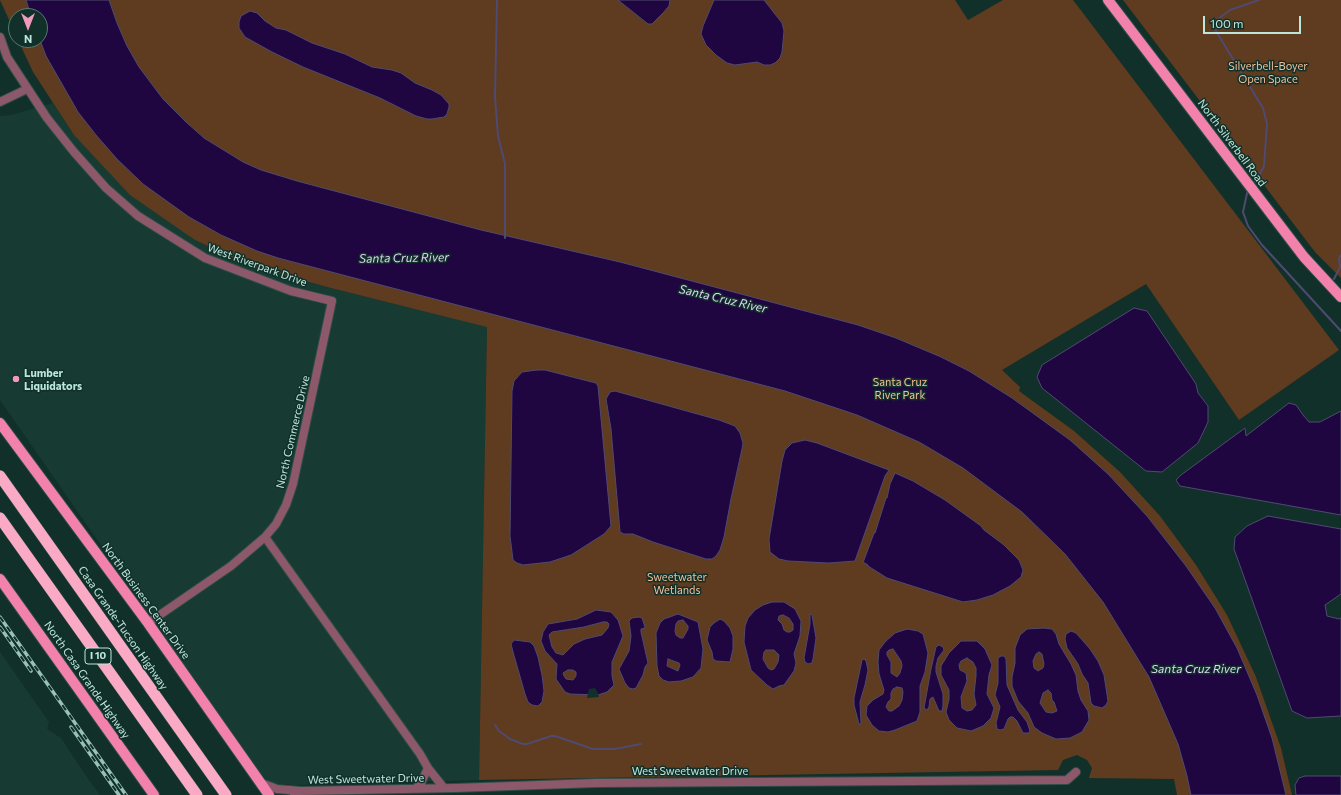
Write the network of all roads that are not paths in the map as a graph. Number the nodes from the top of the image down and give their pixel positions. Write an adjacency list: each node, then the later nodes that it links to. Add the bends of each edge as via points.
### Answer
1 (1108, 0): 5 (main road, North Silverbell Road, via 1304,258)
2 (0, 37): 3 (street, West Riverpark Drive, via 7,57)
3 (27, 89): 4 (street); 6 (street, West Riverpark Drive, via 47,118 106,188 138,216 205,258 290,291)
4 (0, 102)
5 (1341, 297)
6 (332, 301): 10 (street, North Commerce Drive, via 293,484 276,524)
7 (0, 423): 12 (main road, North Business Center Drive)
8 (0, 476): 21 (highway, Casa Grande-Tucson Highway / I 10)
9 (0, 518): 20 (highway, I 10)
10 (265, 537): 12 (street, North Commerce Drive, via 231,566); 13 (street)
11 (0, 579): 19 (main road, North Casa Grande Highway)
12 (148, 623): 15 (main road, North Business Center Drive)
13 (428, 768): 16 (street); 17 (street)
14 (1076, 772): 17 (street, West Sweetwater Drive, via 1067,780 596,783)
15 (261, 783): 18 (street, West Sweetwater Drive); 22 (main road, North Business Center Drive)
16 (416, 788): 17 (street, West Sweetwater Drive); 18 (street, West Sweetwater Drive)
17 (444, 788)
18 (298, 793)
19 (154, 795)
20 (196, 795)
21 (226, 795)
22 (269, 795)

